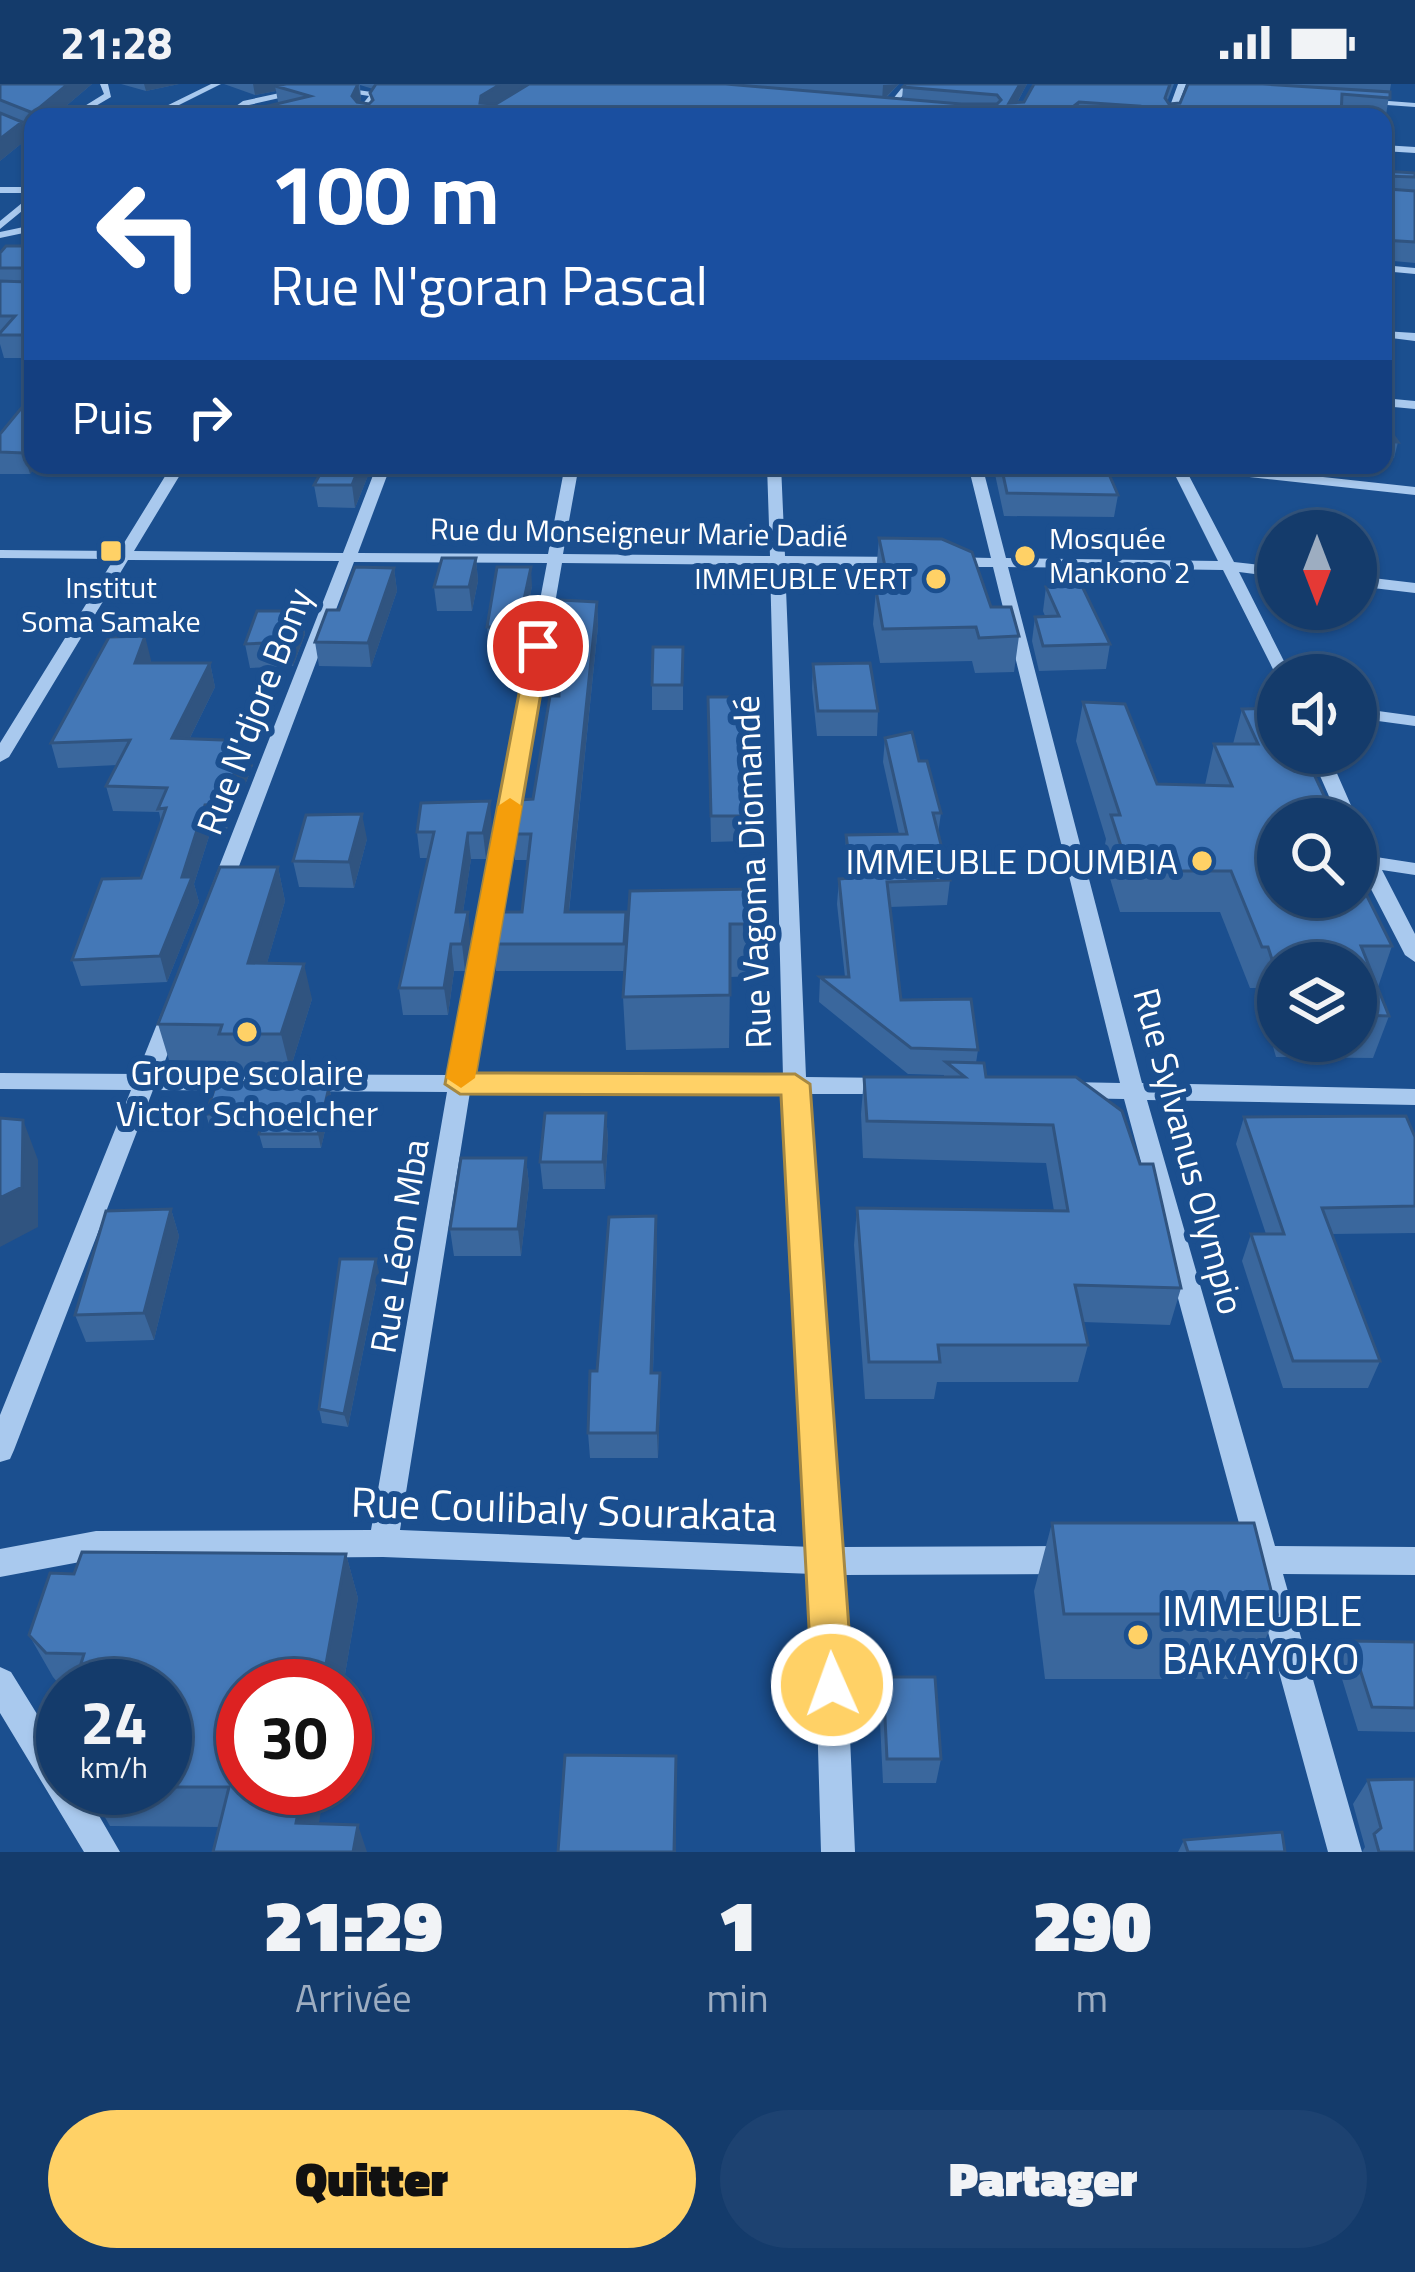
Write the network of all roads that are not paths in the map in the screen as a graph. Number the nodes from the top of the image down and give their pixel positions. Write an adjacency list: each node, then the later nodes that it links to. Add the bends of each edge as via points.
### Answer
1 (104, 84): 10 (street, via 108,95)
2 (217, 84): 5 (street)
3 (909, 84): 16 (street)
4 (1181, 86): 6 (street)
5 (204, 89): 11 (street); 12 (street)
6 (1204, 90)
7 (1345, 100): 8 (street)
8 (1415, 105)
9 (863, 106): 15 (street)
10 (89, 108)
11 (166, 108)
12 (190, 108)
13 (243, 108): 14 (street, via 267,96 351,88 375,94)
14 (364, 108)
15 (879, 108)
16 (888, 108)
17 (24, 203): 18 (street)
18 (0, 230)
19 (173, 474): 28 (street)
20 (381, 474): 29 (street, Rue N'djore Bony)
21 (570, 474): 30 (street, Rue Léon Mba)
22 (774, 474): 31 (street, Rue Vagoma Diomandé)
23 (977, 474): 32 (street, Rue Sylvanus Olympio)
24 (1181, 474): 33 (street)
25 (1259, 474): 26 (street)
26 (1415, 491)
27 (0, 554): 28 (street, Rue du Monseigneur Marie Dadié)
28 (124, 554): 29 (street, Rue du Monseigneur Marie Dadié); 40 (street)
29 (350, 557): 30 (street, Rue du Monseigneur Marie Dadié); 44 (street, Rue N'djore Bony)
30 (554, 559): 31 (street, Rue du Monseigneur Marie Dadié); 49 (street, Rue Léon Mba)
31 (776, 561): 32 (street, Rue du Monseigneur Marie Dadié); 50 (street, Rue Vagoma Diomandé)
32 (999, 563): 33 (street, Rue du Monseigneur Marie Dadié); 53 (street, Rue Sylvanus Olympio)
33 (1227, 566): 34 (street, Rue du Monseigneur Marie Dadié); 37 (street)
34 (1257, 570)
35 (1377, 584): 36 (street)
36 (1415, 589)
37 (1272, 654)
38 (1377, 716): 39 (street)
39 (1415, 721)
40 (0, 757)
41 (1377, 863): 42 (street)
42 (1415, 869)
43 (1377, 881): 45 (street)
44 (213, 909)
45 (1415, 955)
46 (178, 996): 48 (street)
47 (0, 1082): 48 (street)
48 (144, 1084): 49 (street); 55 (street)
49 (460, 1084): 50 (street); 56 (street, Rue Léon Mba)
50 (795, 1084): 51 (street); 60 (street, Rue Vagoma Diomandé)
51 (908, 1087)
52 (1043, 1089): 53 (street)
53 (1133, 1091): 54 (street); 59 (street, Rue Sylvanus Olympio)
54 (1415, 1097)
55 (0, 1450)
56 (383, 1543): 60 (street, Rue Coulibaly Sourakata); 62 (street, Rue Coulibaly Sourakata, via 96,1544)
57 (1104, 1560): 60 (street, Rue Coulibaly Sourakata)
58 (1220, 1560): 59 (street)
59 (1265, 1560): 61 (street); 68 (street, Rue Sylvanus Olympio)
60 (828, 1561): 67 (street, Rue Vagoma Diomandé)
61 (1415, 1561)
62 (0, 1563)
63 (0, 1683): 64 (street)
64 (36, 1742)
65 (80, 1815): 66 (street)
66 (103, 1852)
67 (838, 1852)
68 (1345, 1852)

